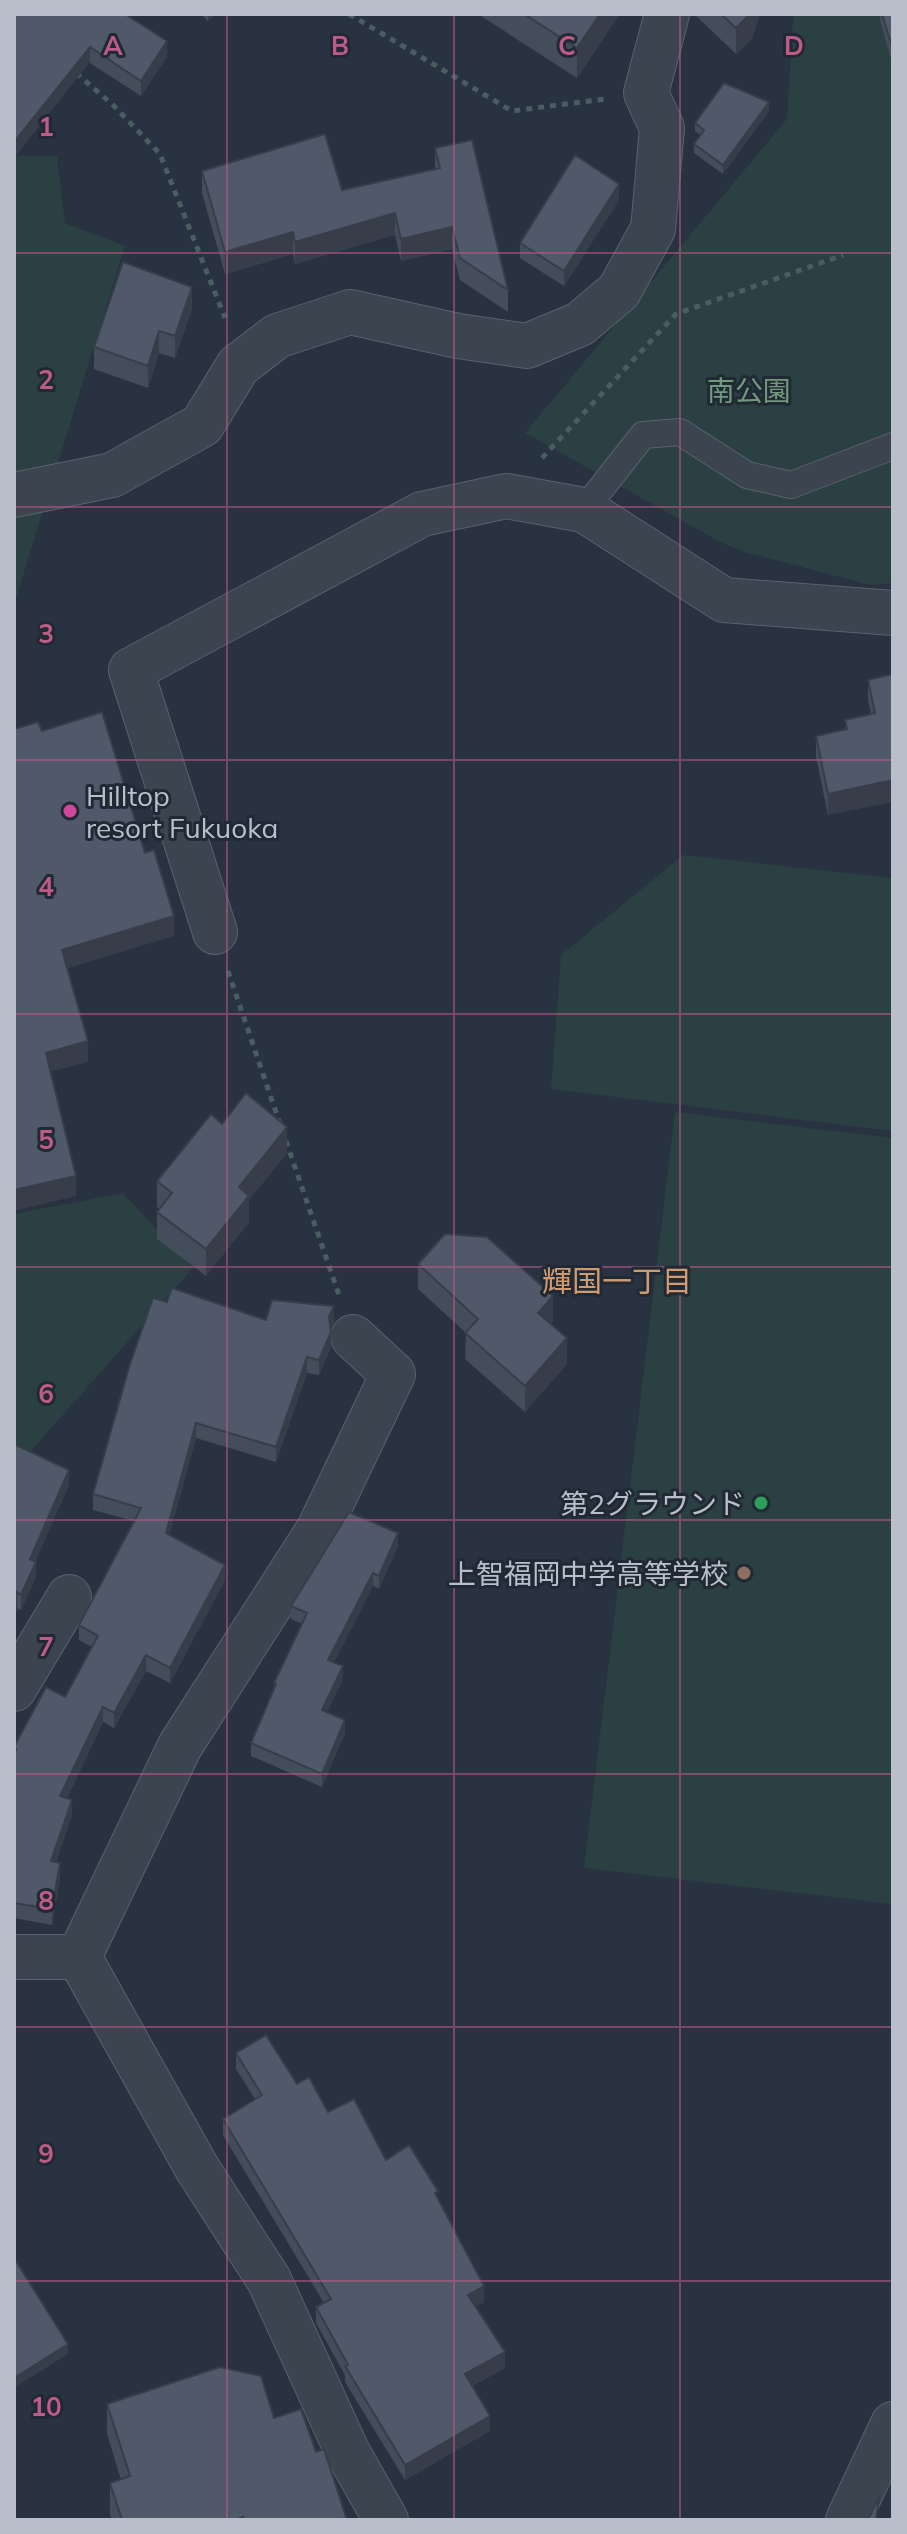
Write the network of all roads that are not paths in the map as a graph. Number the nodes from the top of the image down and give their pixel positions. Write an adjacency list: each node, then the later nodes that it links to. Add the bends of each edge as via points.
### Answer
1 (667, 14): 3 (street, via 646,93 662,128 653,229 619,291 580,324 527,346 350,312 277,336 238,366 202,425 112,475)
2 (893, 446): 4 (lane, via 791,485 747,475 680,432 643,435)
3 (14, 495)
4 (584, 510): 5 (street, via 724,600); 6 (street, via 506,496 422,514 131,670)
5 (893, 613)
6 (215, 932)
7 (353, 1337): 11 (street, via 393,1374 319,1529 180,1746)
8 (69, 1597): 9 (street)
9 (14, 1689)
10 (14, 1957): 11 (street)
11 (79, 1957): 13 (street, via 197,2168 269,2280 347,2451)
12 (893, 2424): 14 (street)
13 (386, 2520)
14 (848, 2520)

